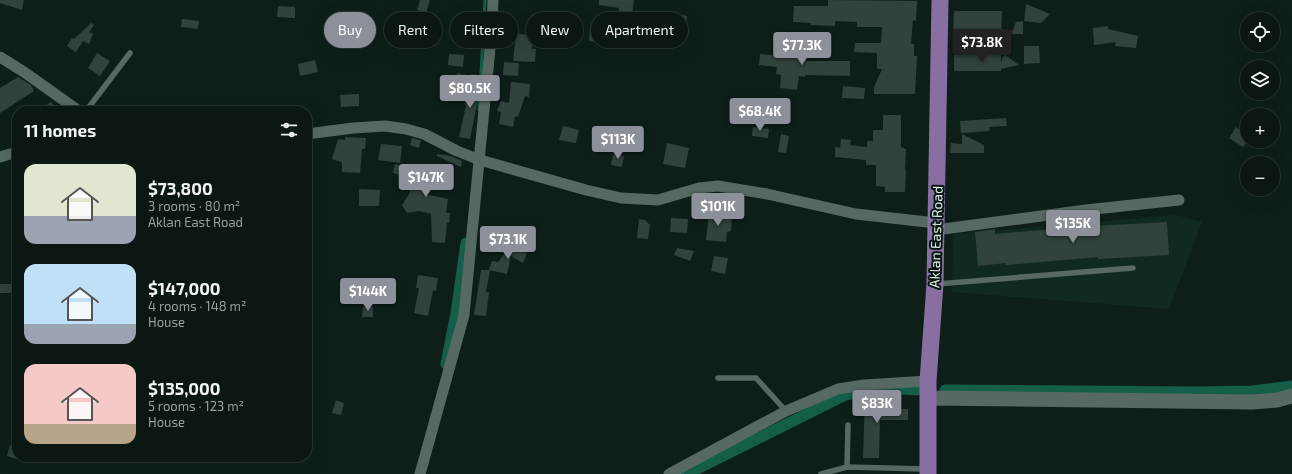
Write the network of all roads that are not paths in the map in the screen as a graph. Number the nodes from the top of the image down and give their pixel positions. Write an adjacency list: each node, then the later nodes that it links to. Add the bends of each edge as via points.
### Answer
1 (493, 0): 10 (street)
2 (940, 0): 12 (main road, Aklan East Road)
3 (130, 53): 6 (lane)
4 (0, 57): 5 (street)
5 (72, 106)
6 (90, 106)
7 (312, 133): 10 (street, via 385,126 406,129 424,134)
8 (12, 153): 9 (street)
9 (0, 157)
10 (480, 160): 12 (street, via 622,198 658,200 700,188 718,186 856,214); 23 (street, via 464,315)
11 (1179, 200): 12 (street)
12 (936, 226): 14 (main road, Aklan East Road)
13 (1133, 268): 14 (lane)
14 (935, 284): 16 (main road, Aklan East Road)
15 (718, 378): 19 (lane, via 756,378)
16 (928, 381): 18 (main road, Aklan East Road); 19 (street, via 844,388)
17 (1292, 396): 18 (street, via 1252,402)
18 (928, 398): 22 (main road, Aklan East Road)
19 (786, 411): 24 (street)
20 (848, 425): 21 (lane)
21 (847, 467): 22 (lane); 25 (lane)
22 (928, 471)
23 (420, 474)
24 (669, 474)
25 (821, 474)

